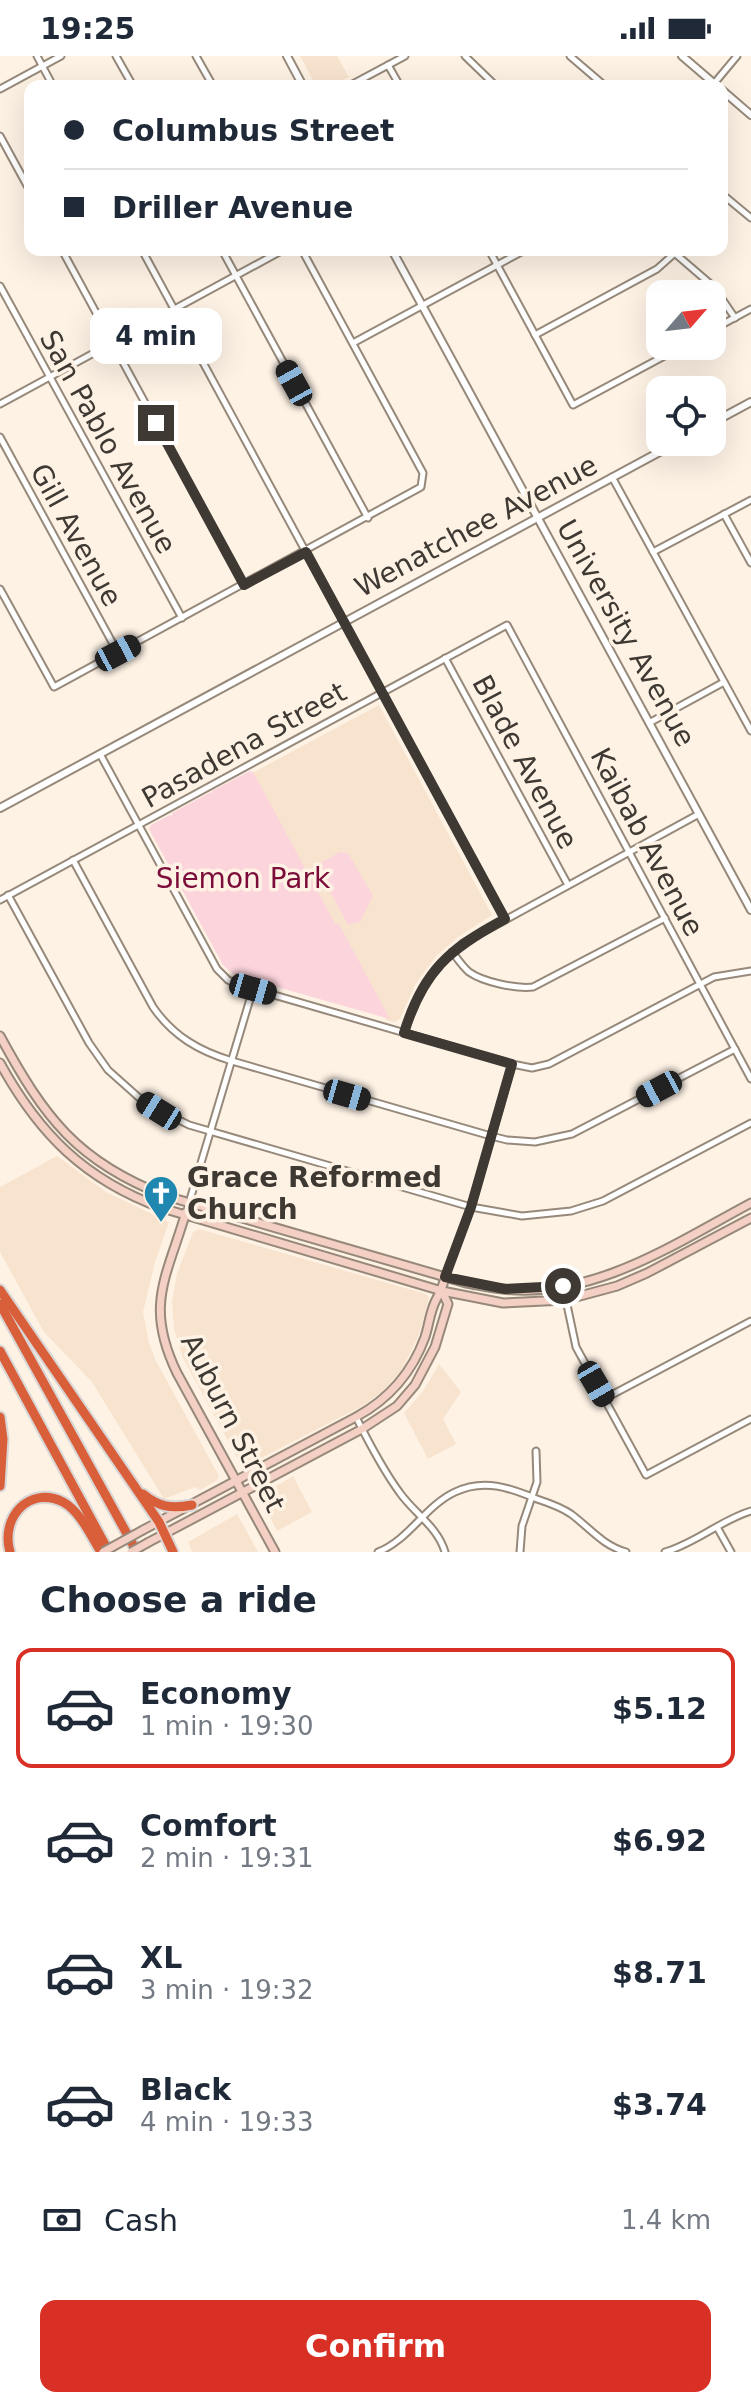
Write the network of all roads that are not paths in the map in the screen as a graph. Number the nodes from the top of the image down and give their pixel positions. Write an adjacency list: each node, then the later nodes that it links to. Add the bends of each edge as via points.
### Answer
1 (37, 56): 12 (street)
2 (61, 56): 12 (street)
3 (116, 56): 14 (street)
4 (196, 56): 15 (street)
5 (287, 56): 16 (street)
6 (405, 56): 11 (street)
7 (465, 56): 19 (street)
8 (570, 56): 20 (street)
9 (682, 56): 21 (street)
10 (737, 56): 22 (street)
11 (388, 65): 17 (street); 18 (street)
12 (42, 66): 13 (street); 23 (street)
13 (50, 80)
14 (130, 80)
15 (210, 80)
16 (300, 80)
17 (360, 80)
18 (397, 80)
19 (490, 80)
20 (598, 80)
21 (708, 80)
22 (718, 80)
23 (0, 89)
24 (728, 95): 25 (street)
25 (751, 115)
26 (0, 136): 27 (street)
27 (24, 180)
28 (728, 199): 29 (street)
29 (751, 218)
30 (65, 256): 49 (street)
31 (145, 256): 44 (street)
32 (225, 256): 41 (street)
33 (272, 256): 41 (street)
34 (305, 256): 50 (street)
35 (395, 256): 43 (street, University Avenue)
36 (492, 256): 40 (street)
37 (514, 256): 40 (street)
38 (669, 256): 48 (street, via 657,269)
39 (678, 256): 46 (street, via 714,287)
40 (497, 265): 43 (street); 48 (street)
41 (236, 276): 44 (street); 62 (street)
42 (0, 286): 52 (street, San Pablo Avenue)
43 (422, 305): 50 (street); 61 (street, University Avenue)
44 (174, 309): 49 (street); 63 (street)
45 (751, 309): 46 (street)
46 (735, 318): 47 (street)
47 (726, 323)
48 (535, 335): 51 (street, via 573,405)
49 (112, 343): 52 (street); 66 (street)
50 (353, 343): 62 (street, via 423,473 418,491)
51 (657, 360)
52 (50, 377): 54 (street); 68 (street, San Pablo Avenue)
53 (751, 402): 55 (street)
54 (0, 404)
55 (726, 415)
56 (0, 437): 71 (street, Gill Avenue)
57 (652, 456): 58 (street, Wenatchee Avenue)
58 (612, 477): 61 (street, Wenatchee Avenue); 64 (street)
59 (751, 500): 60 (street)
60 (724, 514): 64 (street); 65 (street)
61 (538, 517): 69 (street, Wenatchee Avenue); 75 (street, University Avenue)
62 (368, 518): 63 (street)
63 (306, 552): 66 (street); 69 (street)
64 (653, 552): 73 (street)
65 (751, 563)
66 (244, 585): 68 (street)
67 (0, 589): 71 (street, via 54,687)
68 (182, 618): 71 (street)
69 (344, 622): 74 (street); 77 (street, Wenatchee Avenue)
70 (507, 625): 72 (street, Pasadena Street); 81 (street, Kaibab Avenue)
71 (118, 653)
72 (445, 658): 74 (street, Pasadena Street); 83 (street, Blade Avenue)
73 (724, 682): 75 (street); 76 (street)
74 (382, 693): 80 (street, Pasadena Street); 88 (street)
75 (649, 723): 79 (street, University Avenue)
76 (751, 731)
77 (100, 754): 78 (street, Wenatchee Avenue); 80 (street)
78 (0, 808)
79 (699, 814): 81 (street); 86 (street, University Avenue)
80 (139, 825): 82 (street, Pasadena Street); 92 (street, via 217,969 228,980)
81 (630, 852): 83 (street); 87 (street, Kaibab Avenue)
82 (73, 860): 84 (street, Pasadena Street); 96 (street, via 160,1017 191,1045)
83 (568, 885): 88 (street)
84 (8, 895): 85 (street, Pasadena Street); 101 (street, via 108,1070 159,1111)
85 (0, 900)
86 (751, 910)
87 (665, 918): 89 (street, via 533,987 516,988 476,976); 91 (street, Kaibab Avenue)
88 (505, 919): 89 (street)
89 (452, 952): 93 (street, via 422,988)
90 (751, 971): 91 (street)
91 (700, 983): 95 (street, Kaibab Avenue); 98 (street, via 549,1064)
92 (253, 989): 93 (street); 96 (street, Auburn Street)
93 (404, 1033): 98 (street)
94 (0, 1036): 103 (main road, via 35,1098 70,1139 133,1182)
95 (735, 1049): 99 (street, Kaibab Avenue); 102 (street, via 572,1134 535,1142)
96 (232, 1061): 101 (street, Auburn Street); 102 (street)
97 (0, 1063): 106 (main road, via 36,1120 76,1161 127,1194)
98 (512, 1064): 102 (street)
99 (751, 1079)
100 (751, 1123): 105 (street, via 587,1207 522,1216)
101 (212, 1132): 103 (street, Auburn Street); 105 (street)
102 (491, 1136): 105 (street)
103 (189, 1203): 106 (main road, Auburn Street); 108 (main road)
104 (751, 1203): 109 (main road, via 630,1267)
105 (471, 1207): 108 (street)
106 (185, 1215): 111 (main road); 122 (main road, Auburn Street, via 163,1279 163,1336 177,1373)
107 (751, 1218): 112 (main road, via 635,1279)
108 (445, 1277): 109 (main road, via 505,1289); 111 (main road)
109 (563, 1286): 112 (street)
110 (0, 1290): 123 (highway)
111 (442, 1291): 112 (main road, via 503,1303); 118 (main road, via 407,1374); 120 (main road, via 448,1304 423,1373 397,1406)
112 (565, 1300): 116 (street, via 576,1347)
113 (0, 1304): 135 (highway)
114 (751, 1321): 116 (street)
115 (0, 1351): 134 (highway)
116 (604, 1399): 119 (street, via 646,1475)
117 (0, 1417): 124 (highway)
118 (356, 1417): 120 (street); 122 (main road)
119 (751, 1419)
120 (362, 1429): 125 (main road); 129 (street, via 400,1493)
121 (536, 1451): 126 (street)
122 (236, 1481): 125 (main road, Auburn Street); 127 (main road)
123 (134, 1485): 127 (highway, via 163,1507); 130 (highway)
124 (0, 1486)
125 (242, 1494): 132 (main road); 137 (main road, Auburn Street)
126 (533, 1497): 129 (street, via 478,1485 448,1495); 140 (street, via 522,1526); 141 (street, via 568,1513 601,1541)
127 (192, 1505): 130 (main road)
128 (751, 1511): 131 (street)
129 (422, 1518): 138 (street); 139 (street)
130 (159, 1522): 132 (highway); 134 (main road, bridge)
131 (717, 1527): 142 (street); 143 (street)
132 (165, 1534): 135 (main road, bridge); 136 (highway)
133 (10, 1552): 134 (highway, via 10,1517 24,1503 51,1498 72,1509)
134 (104, 1552)
135 (134, 1552)
136 (173, 1552)
137 (275, 1552)
138 (378, 1552)
139 (445, 1552)
140 (520, 1552)
141 (626, 1552)
142 (665, 1552)
143 (731, 1552)

